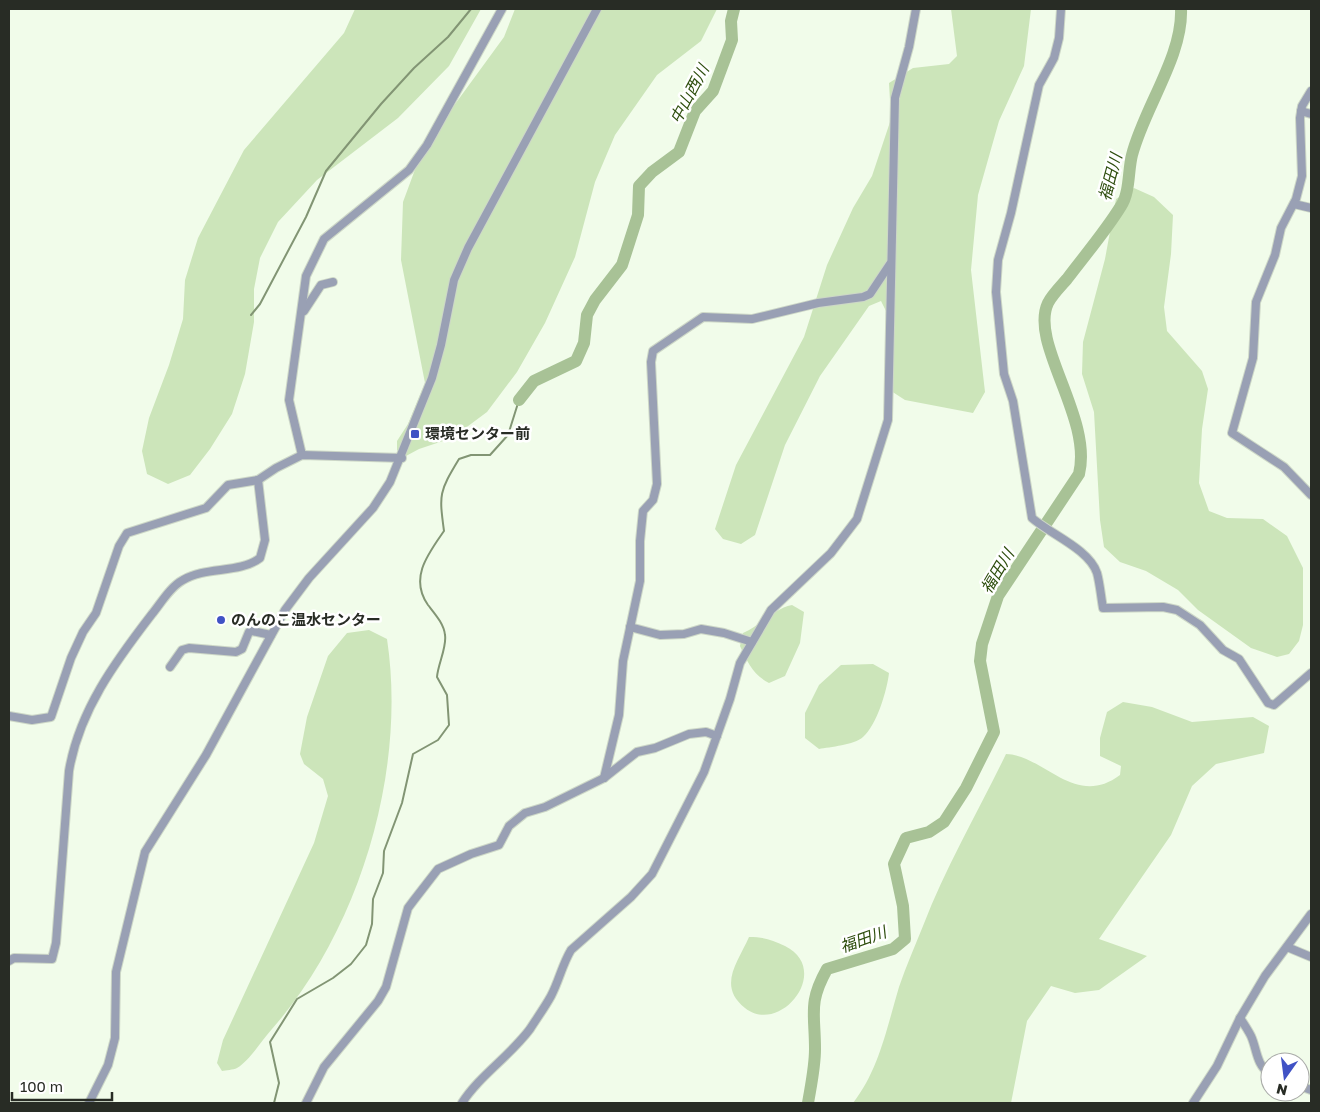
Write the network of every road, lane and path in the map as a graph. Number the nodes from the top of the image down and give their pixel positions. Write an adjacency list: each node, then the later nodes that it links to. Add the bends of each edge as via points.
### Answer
1 (502, 9): 12 (street, via 427,145 409,170 324,240 306,276)
2 (597, 9): 14 (street, via 468,248 458,272 434,370)
3 (916, 9): 10 (street, via 895,98)
4 (1061, 9): 21 (street, via 1056,51 1039,85 998,260 996,292 1004,374 1013,400 1032,518 1072,545 1089,561 1097,572 1103,608 1163,607 1177,610 1200,625 1223,650 1239,660 1268,703 1274,705)
5 (1311, 91): 6 (street)
6 (1301, 111): 7 (street); 8 (street, via 1302,176)
7 (1311, 114)
8 (1294, 204): 9 (street); 16 (street, via 1281,228 1275,255 1256,302 1253,358 1232,433 1284,467)
9 (1311, 208)
10 (891, 262): 17 (street, via 870,294 863,297 811,304 752,319 703,317 652,351 657,484 653,500 643,511 640,581); 19 (street, via 888,420 857,519 830,553 771,610)
11 (333, 282): 12 (street, via 321,284)
12 (302, 315): 13 (street, via 289,400)
13 (302, 455): 14 (street); 15 (street)
14 (402, 458): 18 (street, via 373,508 298,591)
15 (258, 480): 22 (street, via 228,486 206,508 127,533 118,546 96,614 71,658 51,717 32,720); 28 (street, via 266,540 260,558 245,566 202,573 174,587 133,638 95,695 74,745 69,771 56,943 52,959 14,958)
16 (1311, 495)
17 (630, 627): 19 (street, via 660,635 701,629); 24 (street, via 623,661 619,715)
18 (271, 635): 20 (street, via 249,632 242,649 236,652 182,650); 31 (street, via 206,755 145,852 116,972 114,1045)
19 (752, 642): 23 (street, via 740,663)
20 (170, 666)
21 (1311, 673)
22 (9, 716)
23 (717, 736): 24 (street, via 706,732 689,734 637,752); 33 (street, via 704,772 652,874 571,950 552,995 530,1028 512,1052)
24 (604, 778): 32 (street, via 525,813 509,826 498,845 438,869 408,908 386,987 324,1067)
25 (1311, 914): 26 (street)
26 (1287, 947): 27 (street); 29 (street)
27 (1311, 957)
28 (9, 961)
29 (1240, 1018): 30 (street, via 1252,1037); 34 (street, via 1218,1066)
30 (1260, 1062)
31 (89, 1103)
32 (306, 1103)
33 (462, 1103)
34 (1194, 1103)

